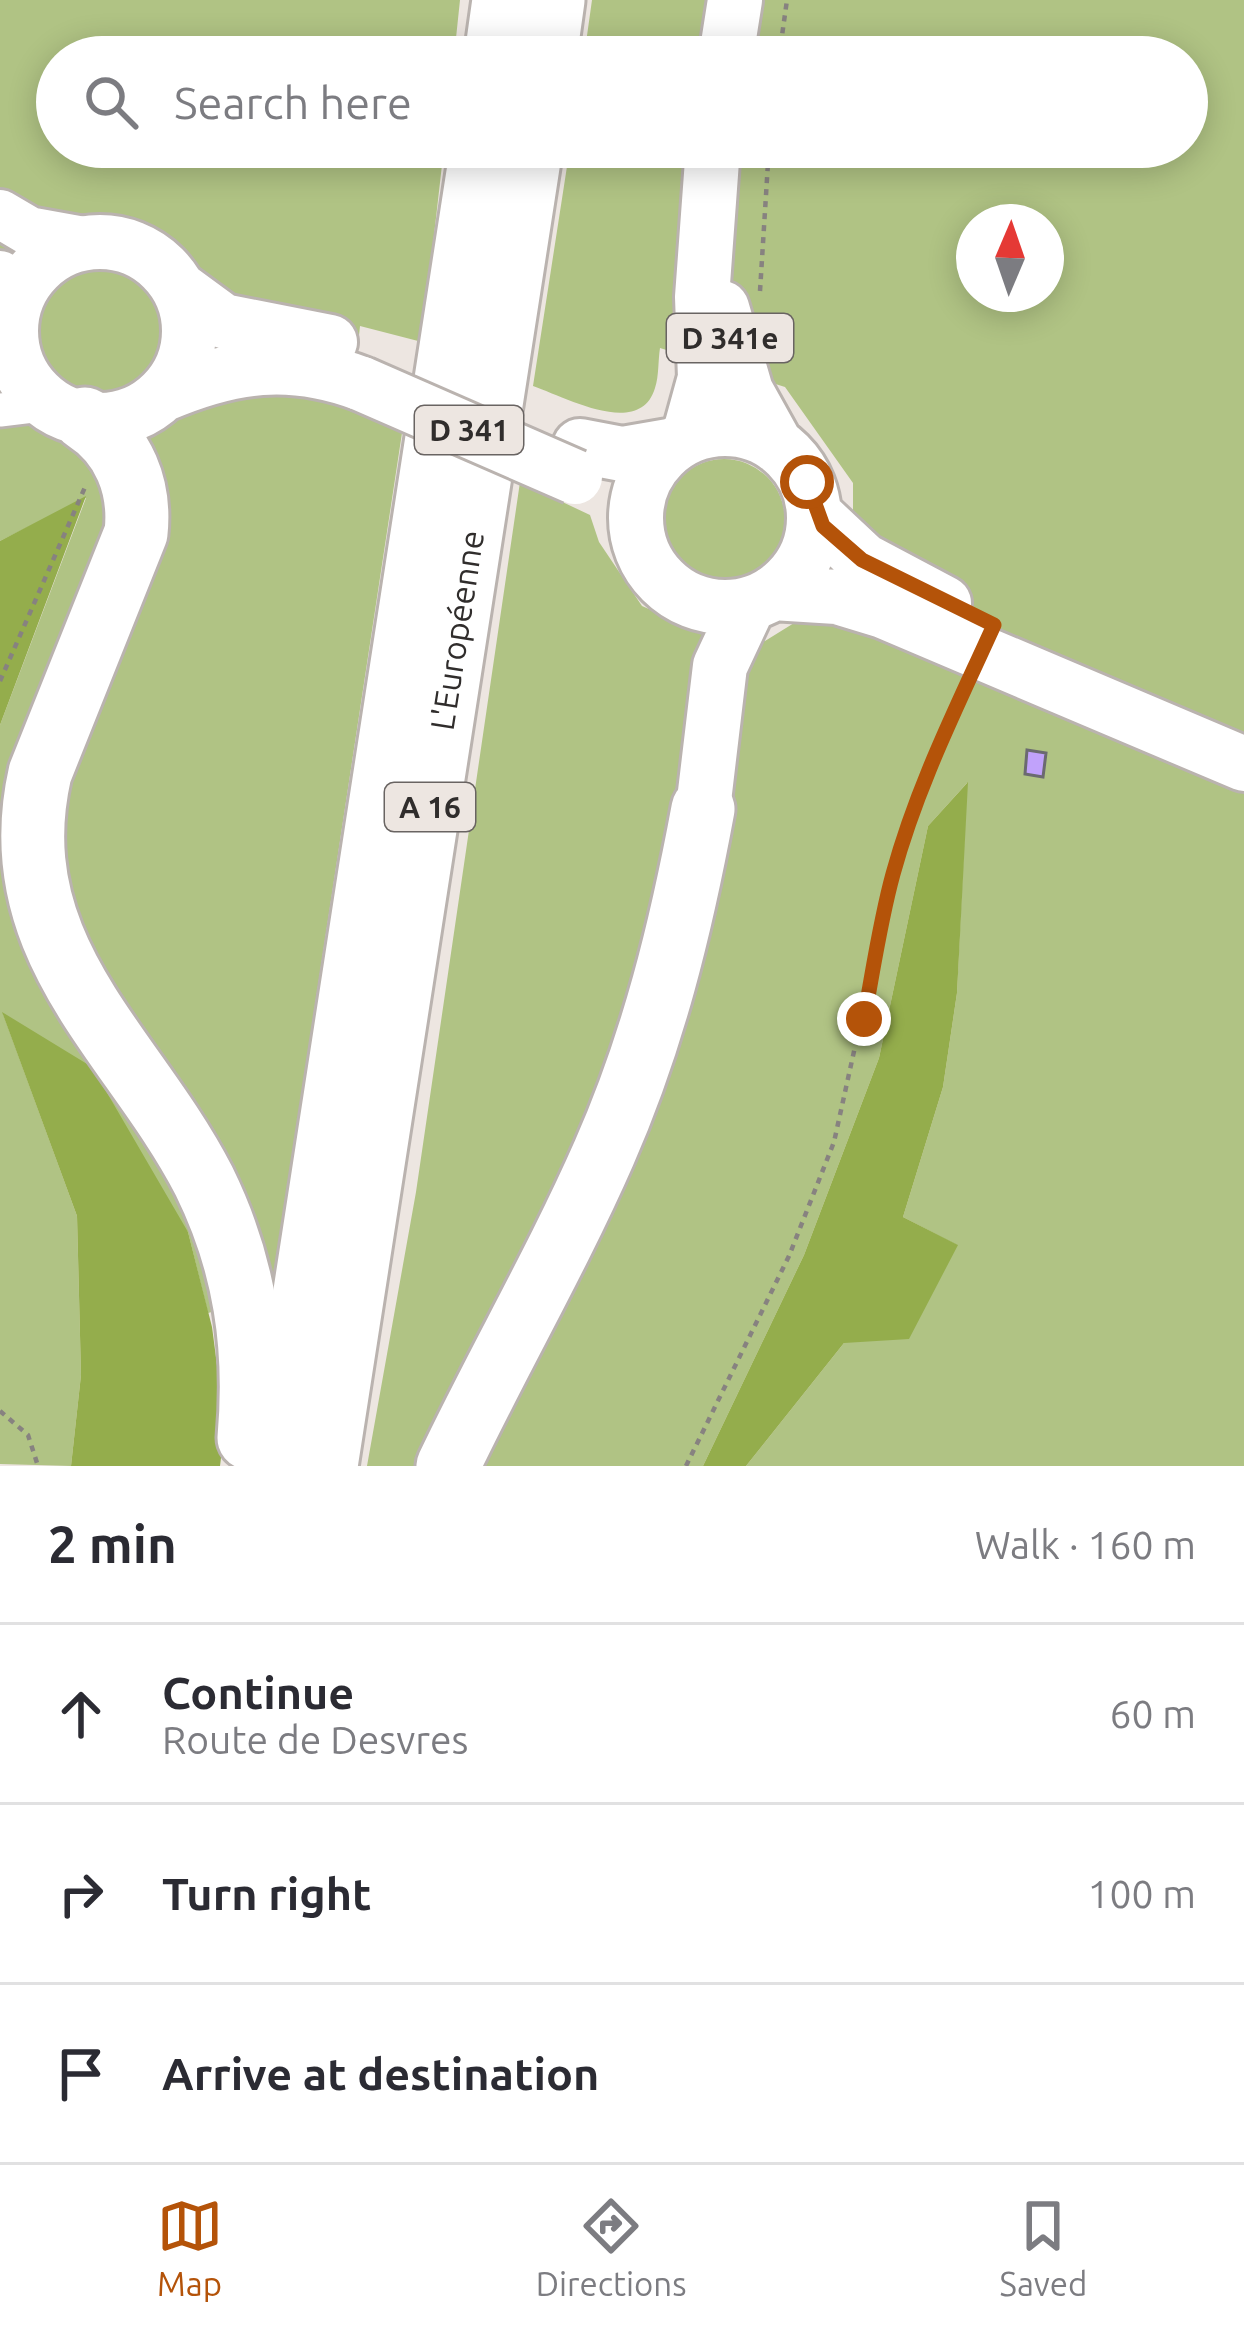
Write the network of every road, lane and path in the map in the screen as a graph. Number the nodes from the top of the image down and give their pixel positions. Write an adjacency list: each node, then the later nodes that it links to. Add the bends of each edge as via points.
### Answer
1 (504, 0): 5 (highway)
2 (553, 0): 6 (highway)
3 (735, 0): 7 (main road)
4 (787, 0): 8 (path)
5 (499, 36)
6 (547, 36)
7 (729, 36)
8 (782, 36)
9 (479, 168): 36 (highway, L'Européenne / A 16)
10 (528, 168): 37 (highway, L'Européenne / A 16)
11 (711, 168): 14 (main road, D 341e)
12 (767, 168): 17 (path)
13 (0, 214): 15 (main road, via 29,231)
14 (708, 223): 22 (main road, D 341e, via 705,378); 23 (main road, D 341e, via 746,391)
15 (90, 242): 16 (main road, via 137,250); 18 (main road, via 38,267)
16 (178, 288): 19 (main road, D 341, via 223,321 299,333); 20 (main road, via 188,345)
17 (762, 306)
18 (6, 311): 21 (main road, via 19,368)
19 (364, 370): 20 (main road, D 341, via 272,364); 24 (main road, D 341)
20 (162, 395): 21 (main road, via 131,415)
21 (62, 419): 29 (path, via 89,478); 35 (highway, via 135,492 136,533 40,773 31,869 59,964 185,1148 233,1251 252,1348)
22 (681, 441): 23 (main road, via 737,429); 24 (main road, D 341); 26 (main road, via 656,462 640,491)
23 (776, 445): 25 (main road, via 803,475)
24 (578, 461): 26 (main road, D 341)
25 (814, 514): 27 (main road, via 806,555); 30 (main road, via 847,548 913,589)
26 (639, 541): 27 (main road, via 654,572 680,596 714,606)
27 (761, 598): 28 (main road, via 849,601); 32 (main road, via 720,666)
28 (982, 651): 31 (main road); 39 (path, via 894,870 857,1054 823,1172)
29 (0, 681)
30 (1244, 730)
31 (1244, 764)
32 (703, 809): 38 (highway, via 670,969 630,1090 566,1236)
33 (0, 1411): 34 (path, via 28,1435)
34 (38, 1466)
35 (245, 1466)
36 (278, 1466)
37 (326, 1466)
38 (448, 1466)
39 (686, 1466)

